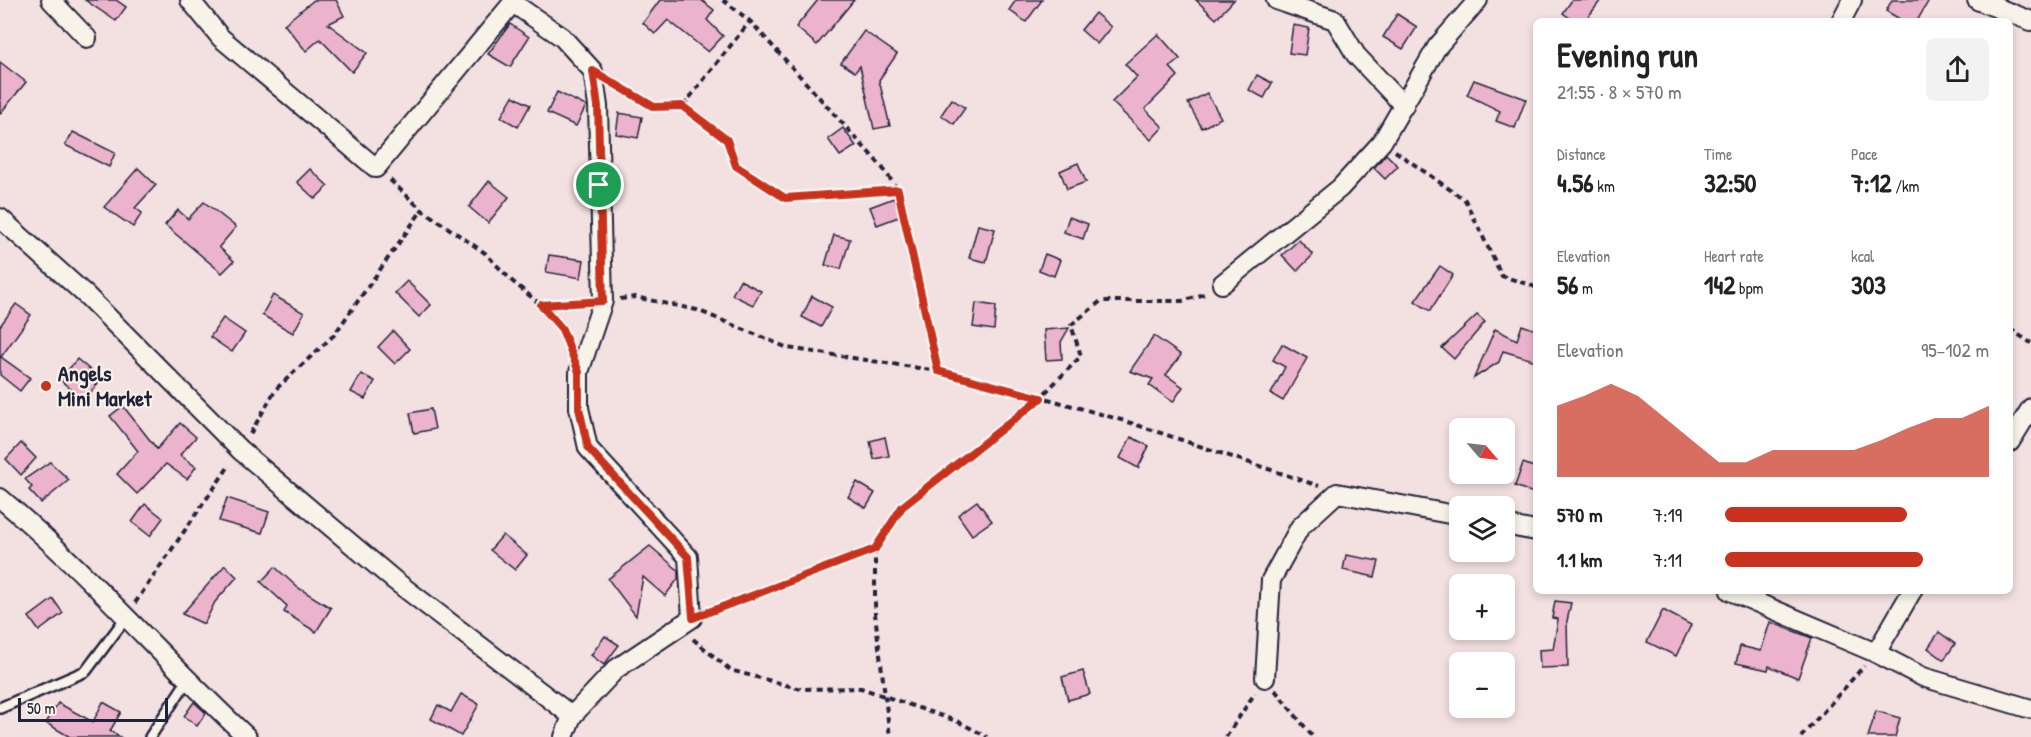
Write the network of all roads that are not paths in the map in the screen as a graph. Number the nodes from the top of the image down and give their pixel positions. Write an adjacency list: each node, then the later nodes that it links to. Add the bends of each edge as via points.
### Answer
1 (51, 0): 10 (street)
2 (190, 0): 7 (street, via 221,38 376,168)
3 (1276, 0): 11 (street, via 1335,20 1356,55)
4 (1478, 0): 11 (street, via 1437,47)
5 (1852, 0): 8 (street)
6 (1977, 0): 9 (street)
7 (514, 1): 28 (street, via 562,38 593,71 598,106 603,301 579,372 579,408 588,448 688,557 686,623 627,660)
8 (1843, 18)
9 (2031, 21)
10 (87, 38)
11 (1404, 106): 13 (street, via 1382,142 1340,188)
12 (0, 218): 28 (street, via 87,296 240,450 394,580)
13 (1222, 284)
14 (2031, 408): 15 (street)
15 (2013, 437)
16 (0, 498): 22 (street, via 45,535)
17 (1449, 514): 24 (street, via 1337,493 1300,527 1271,580)
18 (1515, 527): 19 (street)
19 (1533, 530)
20 (1737, 594): 23 (street)
21 (1910, 594): 23 (street)
22 (125, 619): 25 (street); 26 (lane, via 86,671)
23 (1876, 653): 27 (street, via 1923,677)
24 (1265, 678)
25 (187, 681): 29 (lane); 30 (street)
26 (0, 708)
27 (2031, 709)
28 (572, 716): 31 (street)
29 (150, 737)
30 (248, 737)
31 (564, 737)

